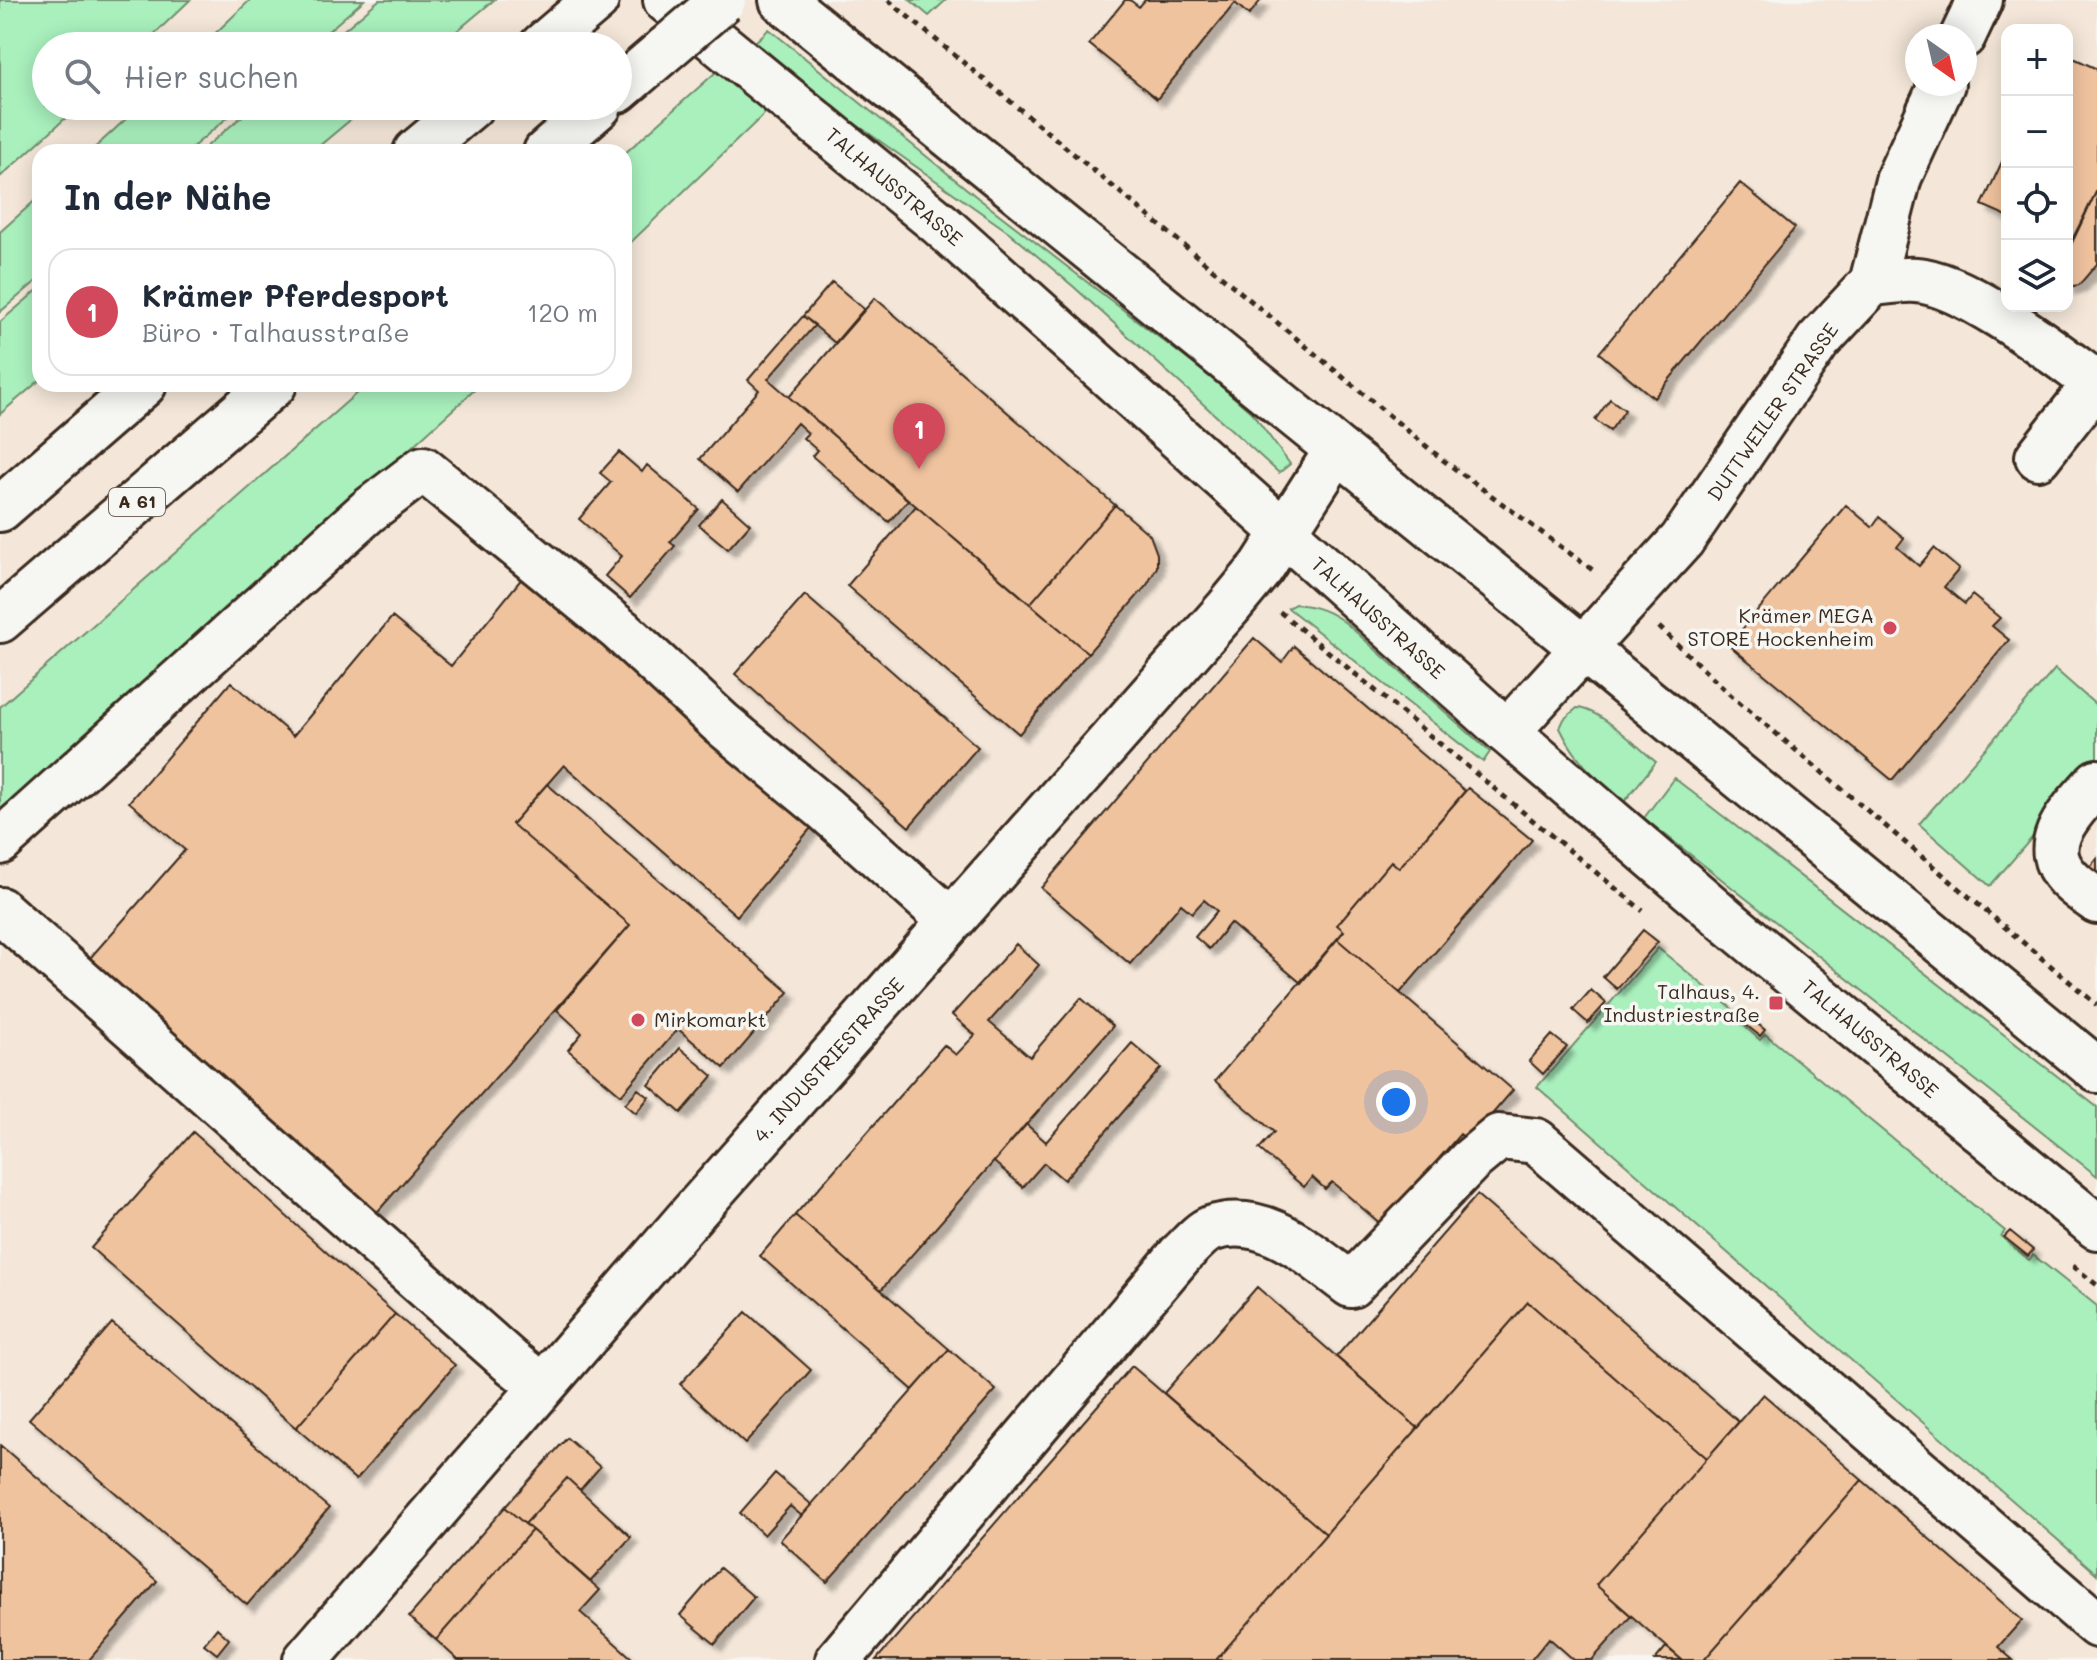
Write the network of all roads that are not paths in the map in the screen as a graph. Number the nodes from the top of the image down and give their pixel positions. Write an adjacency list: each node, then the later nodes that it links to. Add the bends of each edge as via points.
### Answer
1 (596, 0): 7 (main road)
2 (666, 0): 21 (main road, TALHAUSSTRASSE, via 940,224)
3 (723, 0): 8 (main road, bridge)
4 (782, 0): 18 (main road)
5 (1980, 0): 6 (main road)
6 (1969, 24)
7 (558, 32)
8 (632, 78)
9 (1936, 96): 14 (main road, via 1899,177)
10 (454, 120): 12 (main road)
11 (583, 120): 13 (main road)
12 (426, 144)
13 (555, 144)
14 (1872, 283): 15 (main road, via 1917,279 1951,290 2027,332); 23 (main road, DUTTWEILER STRASSE, via 1818,341 1682,540)
15 (2096, 383): 19 (main road)
16 (135, 392): 20 (main road)
17 (265, 392): 22 (main road, A 61)
18 (1337, 450): 21 (main road, 4. INDUSTRIESTRASSE); 23 (main road)
19 (2038, 457)
20 (0, 509)
21 (1283, 533): 24 (main road, TALHAUSSTRASSE); 29 (main road, 4. INDUSTRIESTRASSE, via 1228,608)
22 (0, 620)
23 (1584, 649): 24 (main road, DUTTWEILER STRASSE); 30 (main road)
24 (1507, 732): 31 (main road, TALHAUSSTRASSE)
25 (2097, 782): 27 (main road, via 2056,838 2066,876)
26 (0, 842): 29 (main road, via 368,511 423,469 620,630)
27 (2097, 901)
28 (0, 910): 32 (main road)
29 (951, 921): 32 (main road, 4. INDUSTRIESTRASSE)
30 (2097, 1070)
31 (2097, 1227)
32 (542, 1386): 34 (main road, 4. INDUSTRIESTRASSE)
33 (2097, 1625): 35 (main road, via 1536,1141 1499,1137 1351,1285 1278,1233 1248,1225 1208,1230 1181,1254)
34 (306, 1660)
35 (838, 1660)

